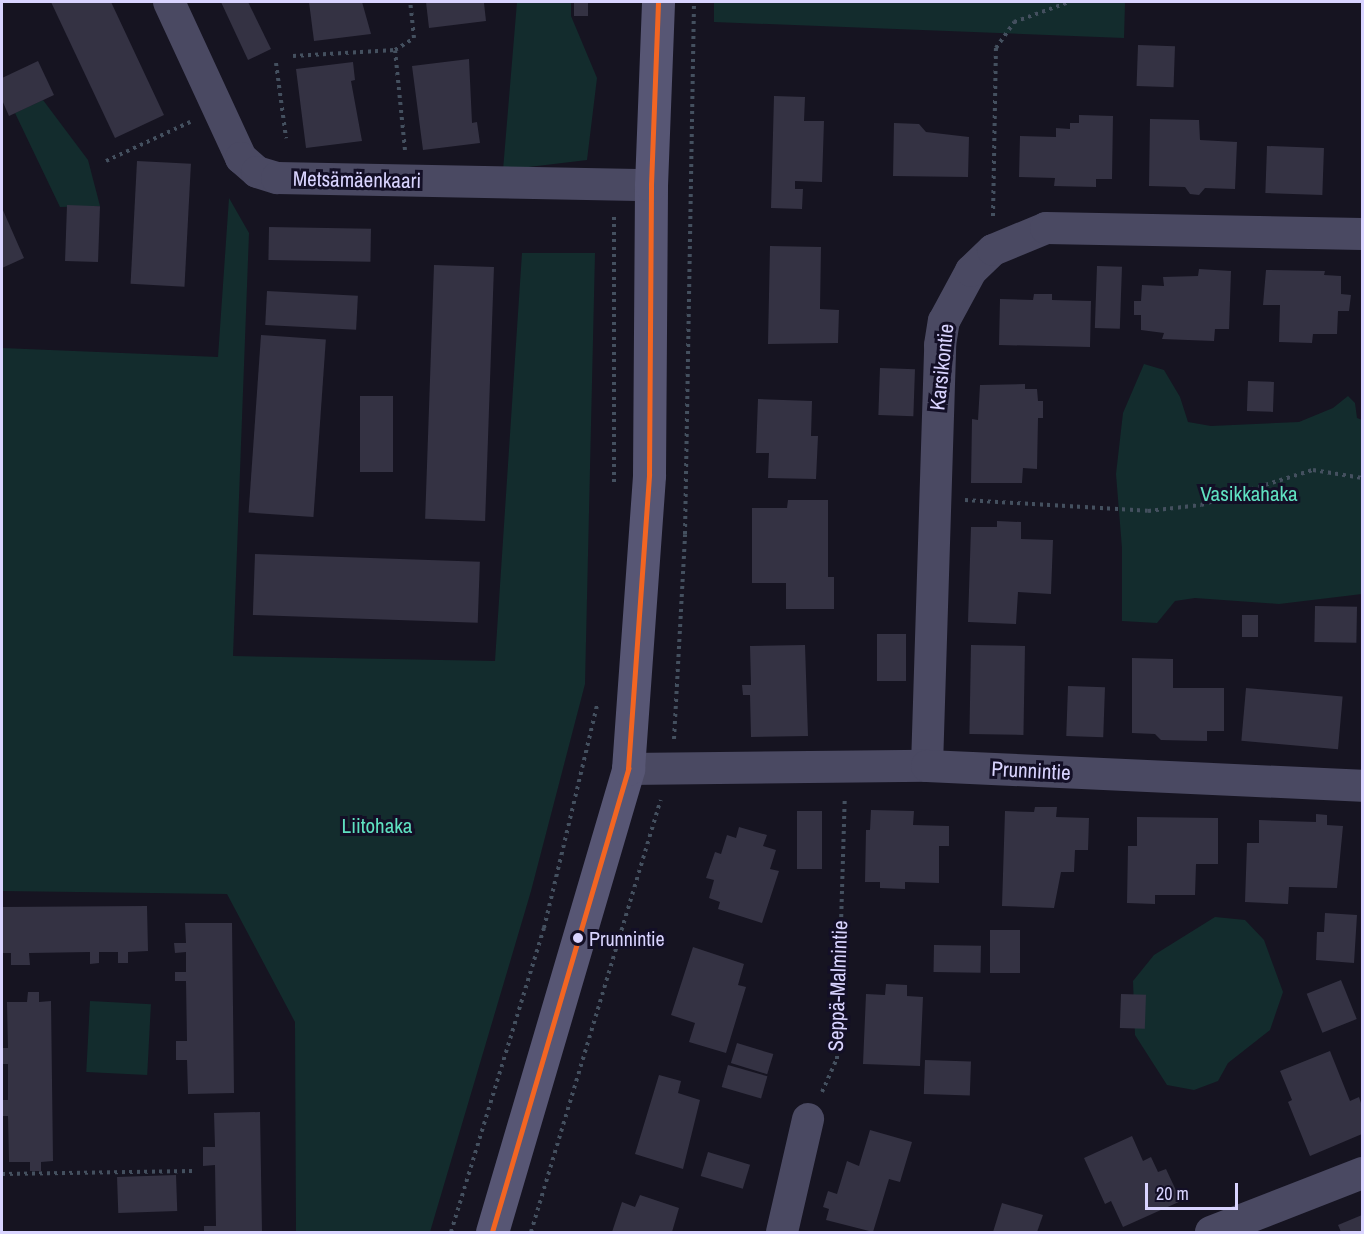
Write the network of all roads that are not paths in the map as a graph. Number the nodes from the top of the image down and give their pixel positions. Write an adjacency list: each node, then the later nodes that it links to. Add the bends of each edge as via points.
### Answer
1 (169, 2): 3 (street, Metsämäenkaari, via 241,158 257,172 277,178)
2 (658, 2): 3 (main road)
3 (651, 185): 6 (main road, via 649,475)
4 (1362, 234): 5 (street, Karsikontie, via 1046,228 993,250 971,271 944,321 933,499)
5 (927, 766): 6 (street, Prunnintie); 7 (street, Prunnintie)
6 (628, 769): 10 (main road)
7 (1362, 786)
8 (808, 1119): 11 (street)
9 (1362, 1173): 12 (street)
10 (492, 1233)
11 (782, 1233)
12 (1211, 1233)

